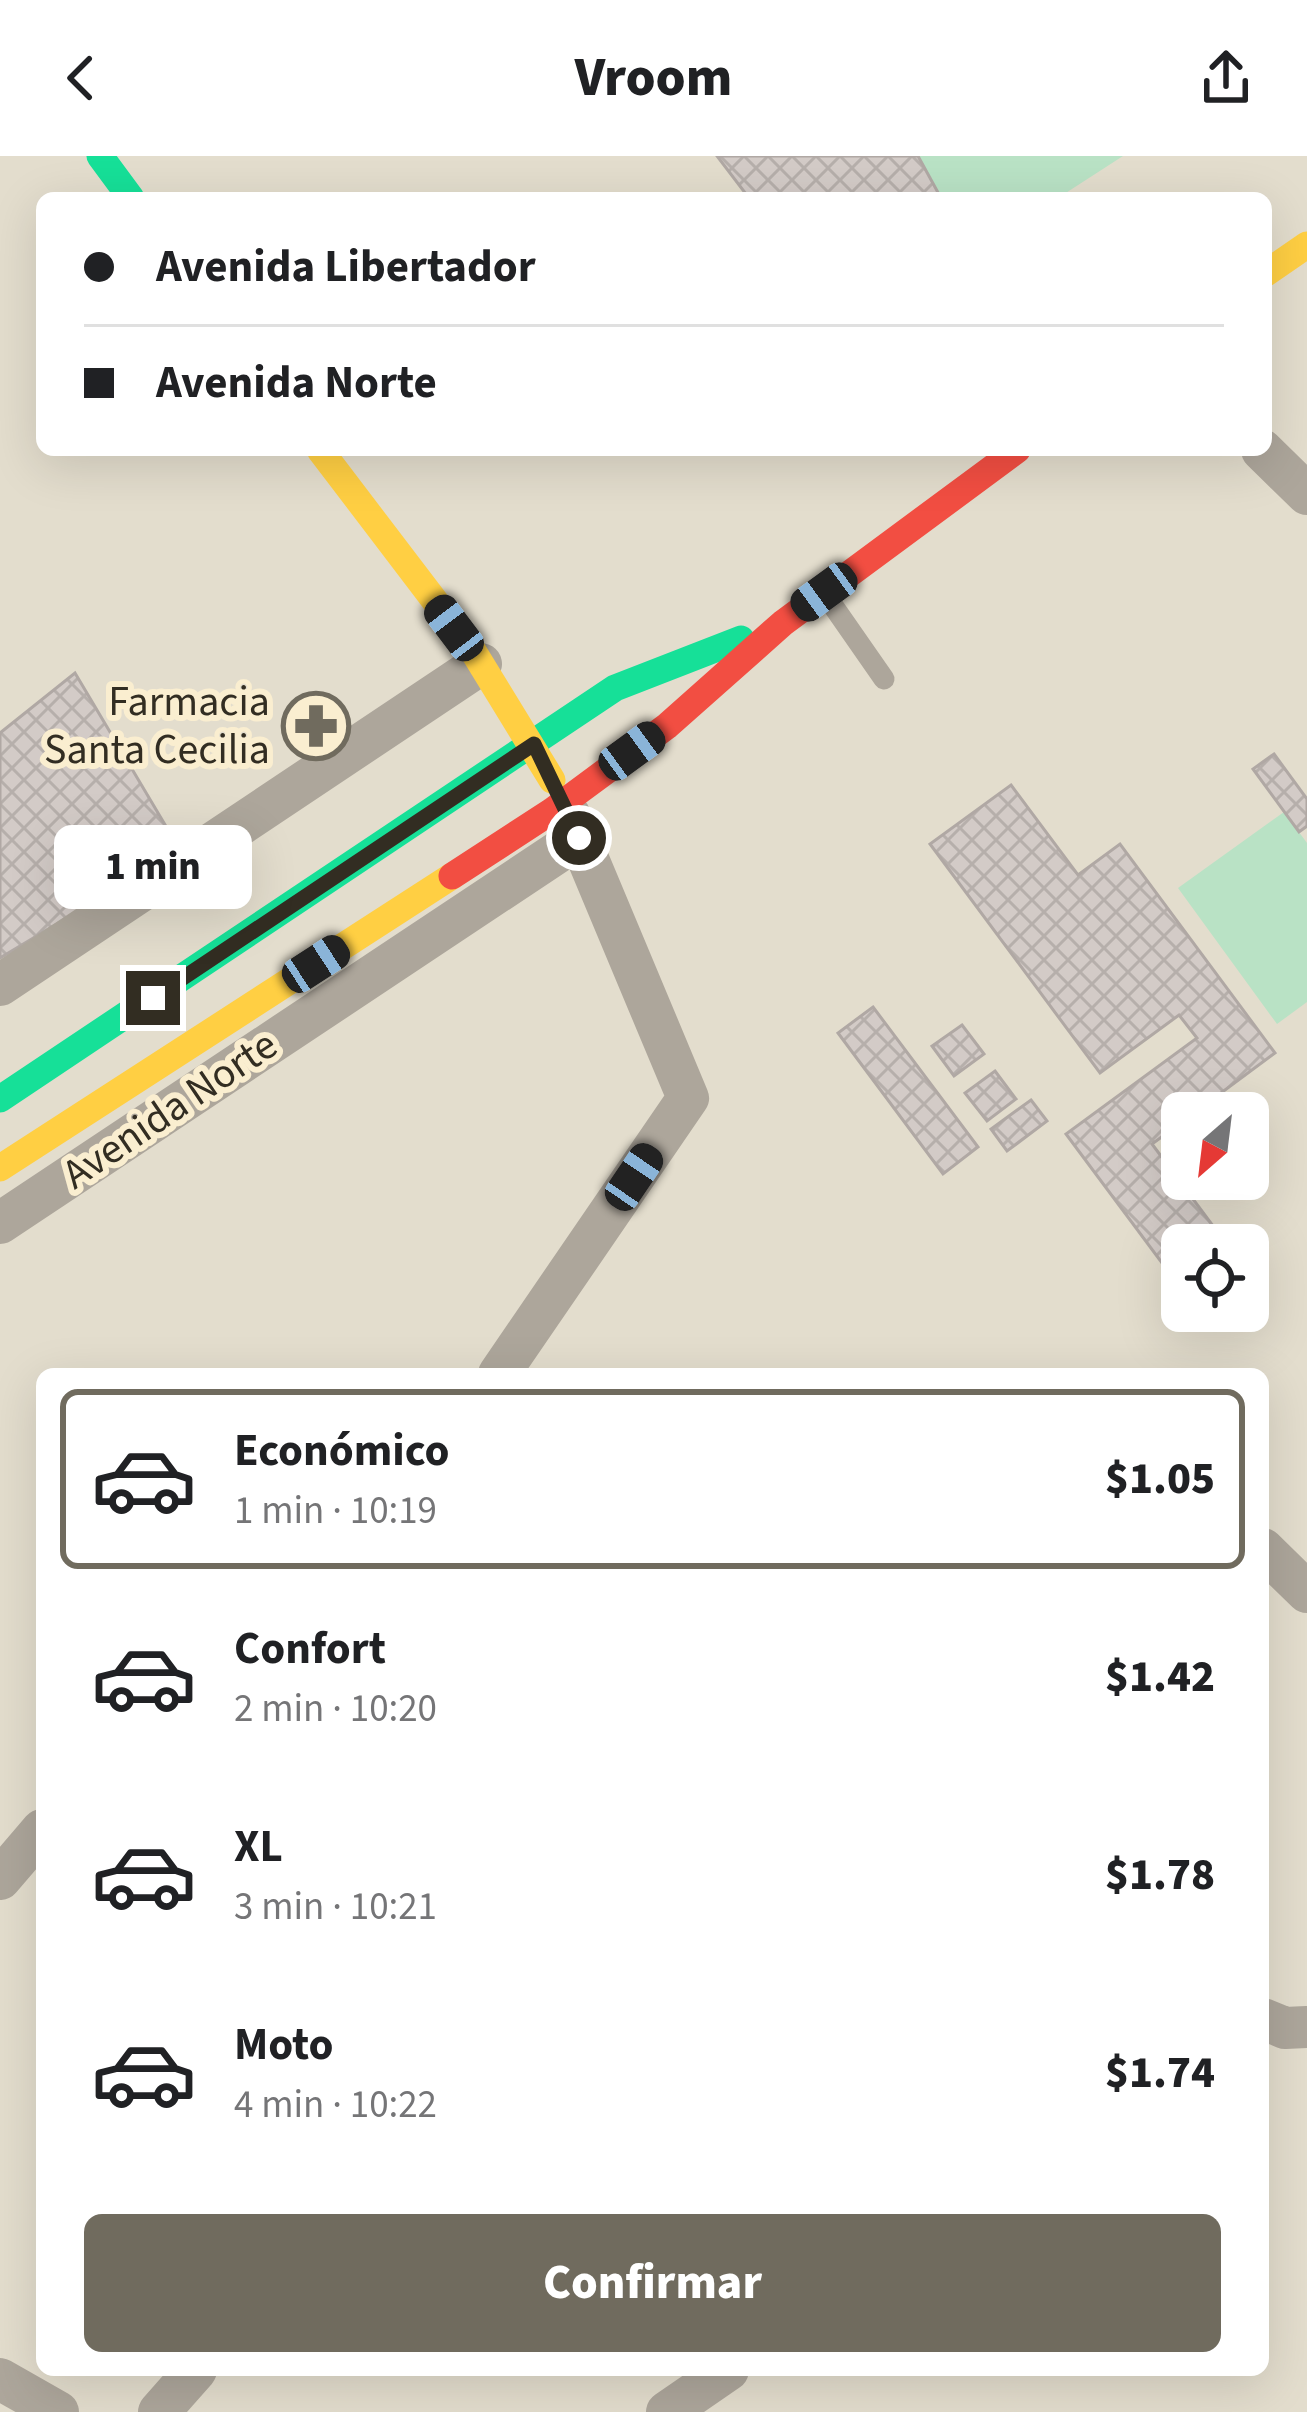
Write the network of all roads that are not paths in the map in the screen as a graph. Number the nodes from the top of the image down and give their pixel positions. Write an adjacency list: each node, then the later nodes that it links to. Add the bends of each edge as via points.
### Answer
1 (100, 156): 2 (main road)
2 (127, 192)
3 (1307, 245): 4 (main road)
4 (1272, 269)
5 (325, 456): 11 (main road)
6 (1009, 456): 9 (main road, Avenida Norte)
7 (1268, 456): 8 (street)
8 (1307, 494)
9 (824, 592): 10 (main road, Avenida Norte); 12 (lane)
10 (783, 622): 13 (main road, Avenida Norte, via 615,688); 14 (main road, Avenida Norte)
11 (481, 664): 13 (main road); 15 (street)
12 (884, 679)
13 (534, 744): 14 (main road); 16 (main road, Avenida Norte)
14 (571, 820): 17 (main road, Avenida Norte); 18 (street, Avenida Norte); 19 (street, via 688,1098)
15 (0, 985)
16 (0, 1100)
17 (0, 1168)
18 (0, 1223)
19 (503, 1368)
20 (1269, 1555): 21 (street)
21 (1307, 1592)
22 (36, 1837): 23 (street)
23 (0, 1879)
24 (1269, 2021): 25 (street)
25 (1307, 2027)
26 (191, 2376): 30 (street)
27 (719, 2376): 31 (street)
28 (0, 2380): 29 (street)
29 (58, 2412)
30 (159, 2412)
31 (667, 2412)

